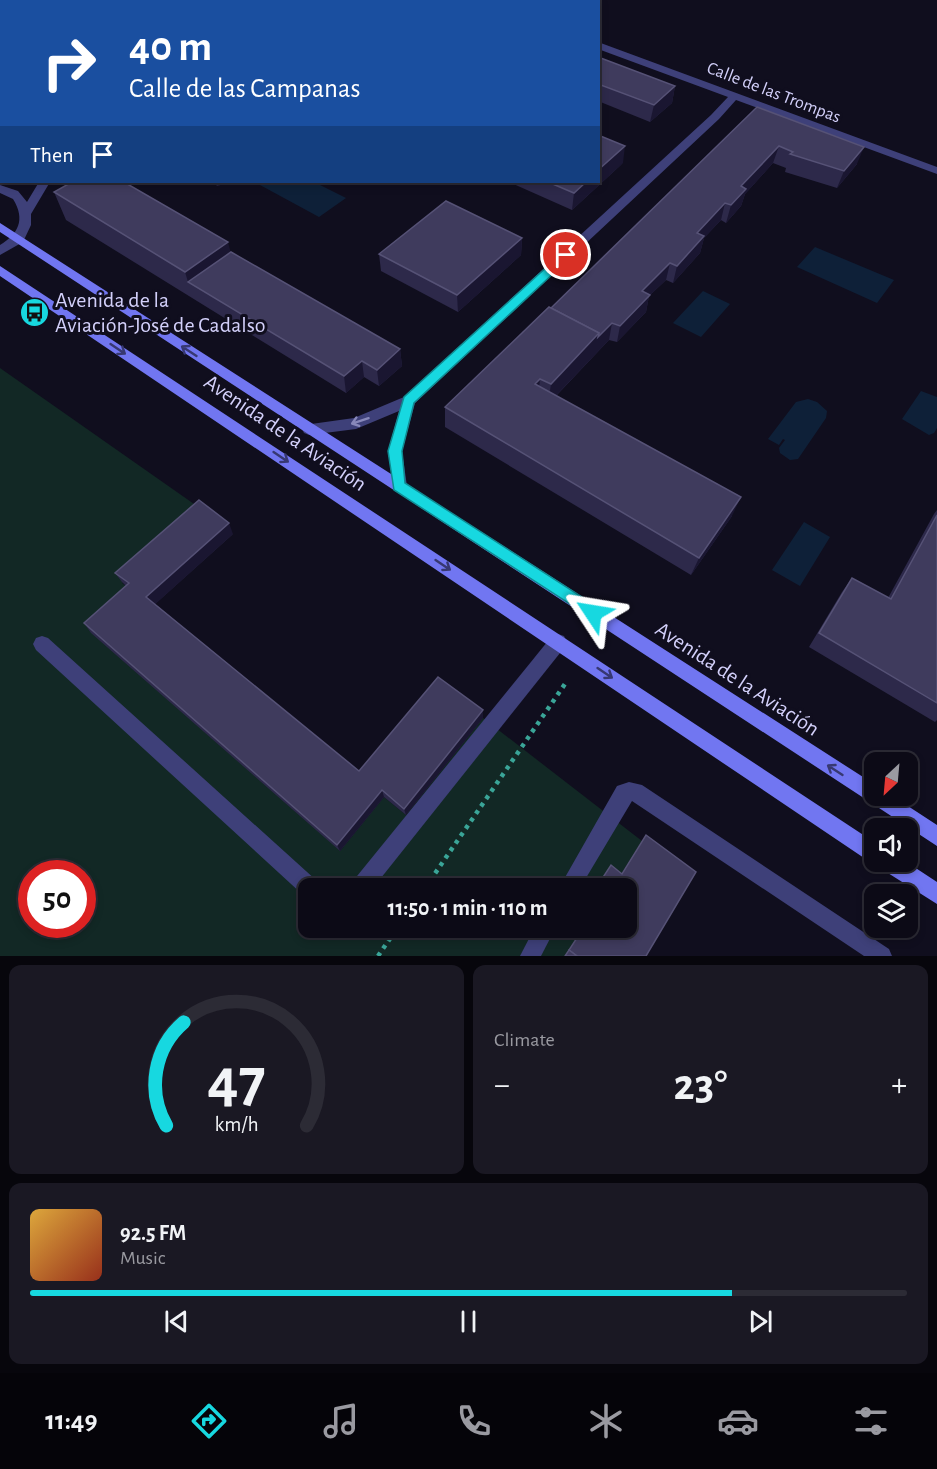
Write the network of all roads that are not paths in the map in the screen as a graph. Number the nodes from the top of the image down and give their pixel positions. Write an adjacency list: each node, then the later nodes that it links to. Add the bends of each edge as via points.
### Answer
1 (600, 46): 2 (street, Calle de las Trompas)
2 (735, 95): 3 (street, Calle de las Trompas); 11 (street)
3 (937, 171)
4 (43, 183): 6 (street)
5 (0, 189): 6 (street, via 18,196)
6 (26, 214): 8 (street)
7 (0, 226): 8 (main road, Avenida de la Aviación)
8 (19, 239): 9 (street); 12 (main road, Avenida de la Aviación, one-way to 8)
9 (0, 251)
10 (0, 270): 14 (main road, Avenida de la Aviación, one-way to 14)
11 (409, 401): 12 (street, one-way to 12, via 356,423); 13 (street, via 395,451)
12 (309, 429): 13 (main road, Avenida de la Aviación)
13 (399, 486): 16 (main road, Avenida de la Aviación, one-way to 13)
14 (558, 642): 17 (main road, Avenida de la Aviación, one-way to 17); 20 (street)
15 (42, 644): 19 (street)
16 (937, 836)
17 (864, 846)
18 (904, 872): 22 (main road)
19 (299, 878)
20 (368, 878)
21 (575, 878): 25 (street, via 624,793 635,792)
22 (937, 894)
23 (540, 938): 24 (street)
24 (530, 956)
25 (882, 956)

